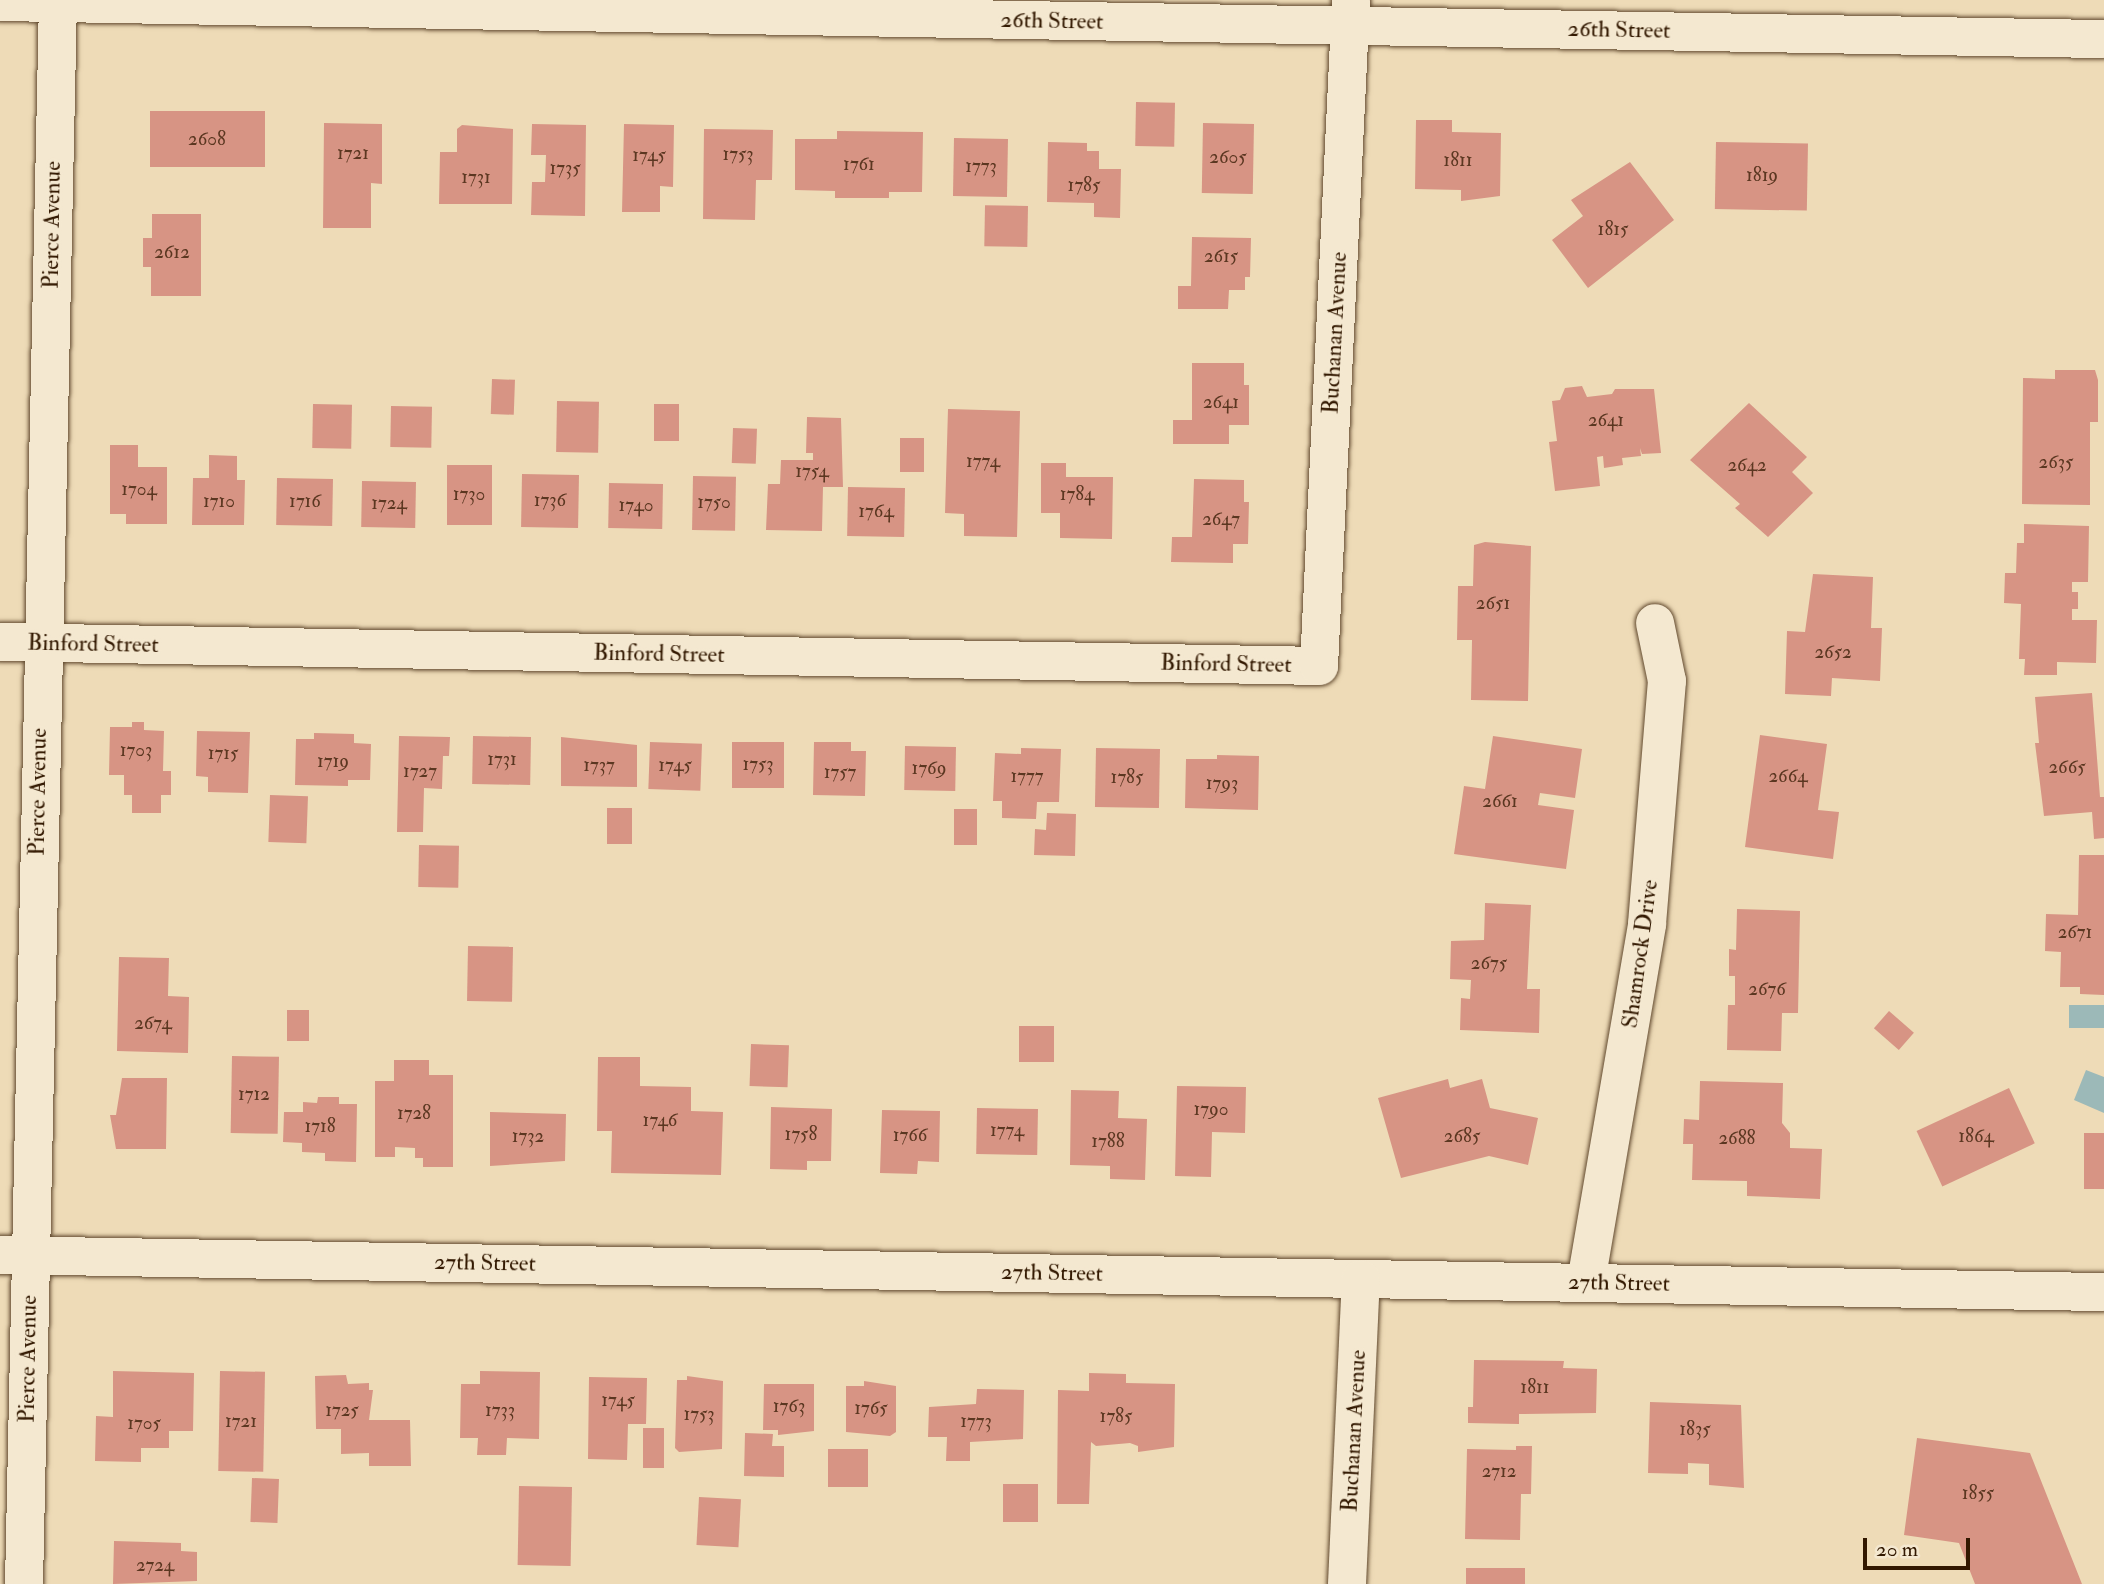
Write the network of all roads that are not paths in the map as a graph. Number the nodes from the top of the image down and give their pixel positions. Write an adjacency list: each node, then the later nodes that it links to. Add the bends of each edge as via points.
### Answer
1 (0, 2): 2 (street, 26th Street)
2 (58, 2): 3 (street, 26th Street); 7 (street, Pierce Avenue)
3 (1350, 13): 4 (street, 26th Street); 8 (street, Buchanan Avenue)
4 (2104, 38)
5 (1655, 623): 11 (street, Shamrock Drive, via 1667,681 1647,924)
6 (0, 642): 7 (street, Binford Street)
7 (41, 643): 8 (street, Binford Street); 9 (street, Pierce Avenue)
8 (1319, 666)
9 (15, 1255): 10 (street, 27th Street); 13 (street, Pierce Avenue)
10 (1361, 1279): 11 (street, 27th Street); 14 (street, Buchanan Avenue)
11 (1586, 1282): 12 (street, 27th Street)
12 (2104, 1292)
13 (24, 1584)
14 (1347, 1584)

